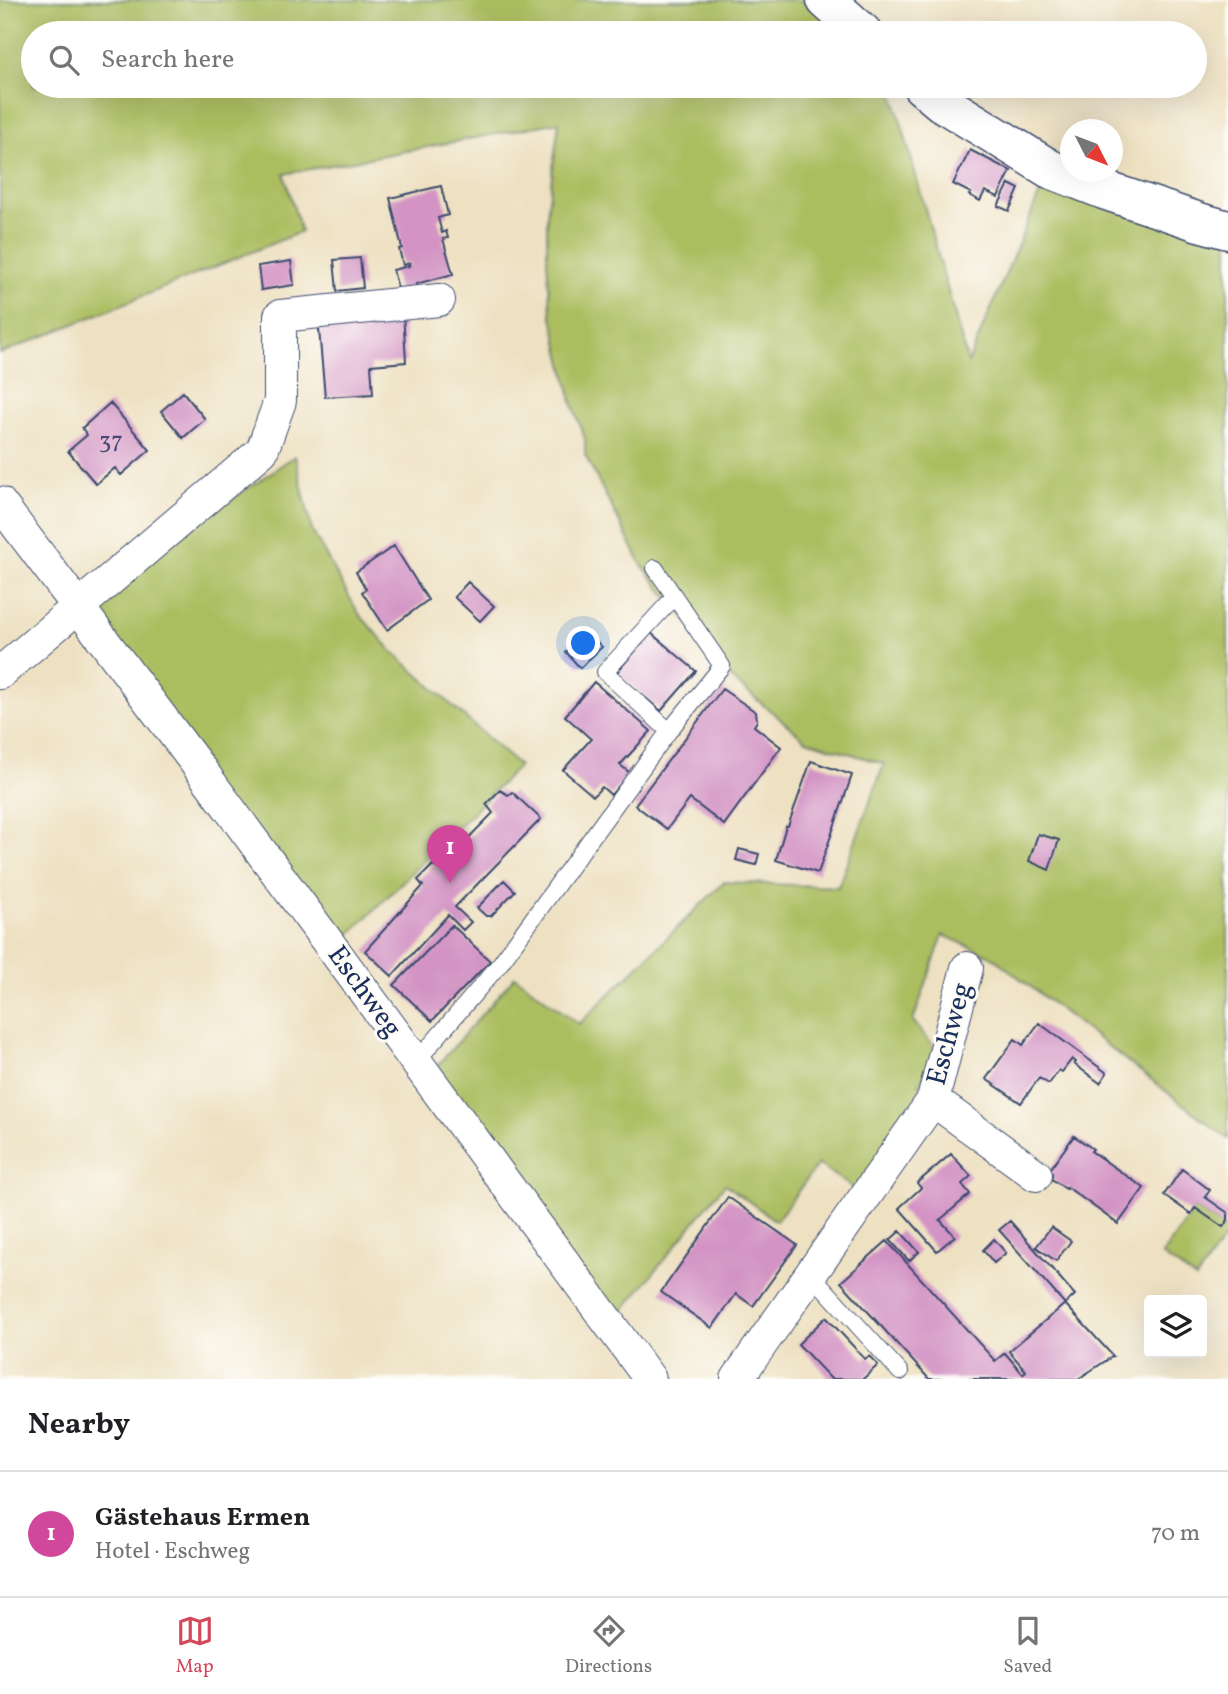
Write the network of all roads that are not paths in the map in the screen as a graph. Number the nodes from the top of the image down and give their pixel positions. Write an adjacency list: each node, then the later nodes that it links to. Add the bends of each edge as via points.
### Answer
1 (826, 0): 2 (street)
2 (850, 21)
3 (936, 98): 4 (street, via 1050,169)
4 (1228, 230)
5 (439, 300): 9 (street, via 280,316 280,401 262,451)
6 (0, 503): 9 (street, Eschweg)
7 (655, 568): 8 (lane)
8 (674, 597): 11 (lane, via 722,666); 11 (lane, via 605,672)
9 (78, 605): 10 (street); 13 (street, Eschweg)
10 (0, 673)
11 (669, 731): 13 (lane, via 499,965)
12 (968, 968): 14 (street, Eschweg)
13 (416, 1062): 18 (street, Eschweg)
14 (933, 1100): 15 (street, Eschweg); 16 (street, Eschweg)
15 (1036, 1175)
16 (811, 1274): 17 (lane); 19 (street, Eschweg)
17 (900, 1372)
18 (650, 1379)
19 (737, 1379)

